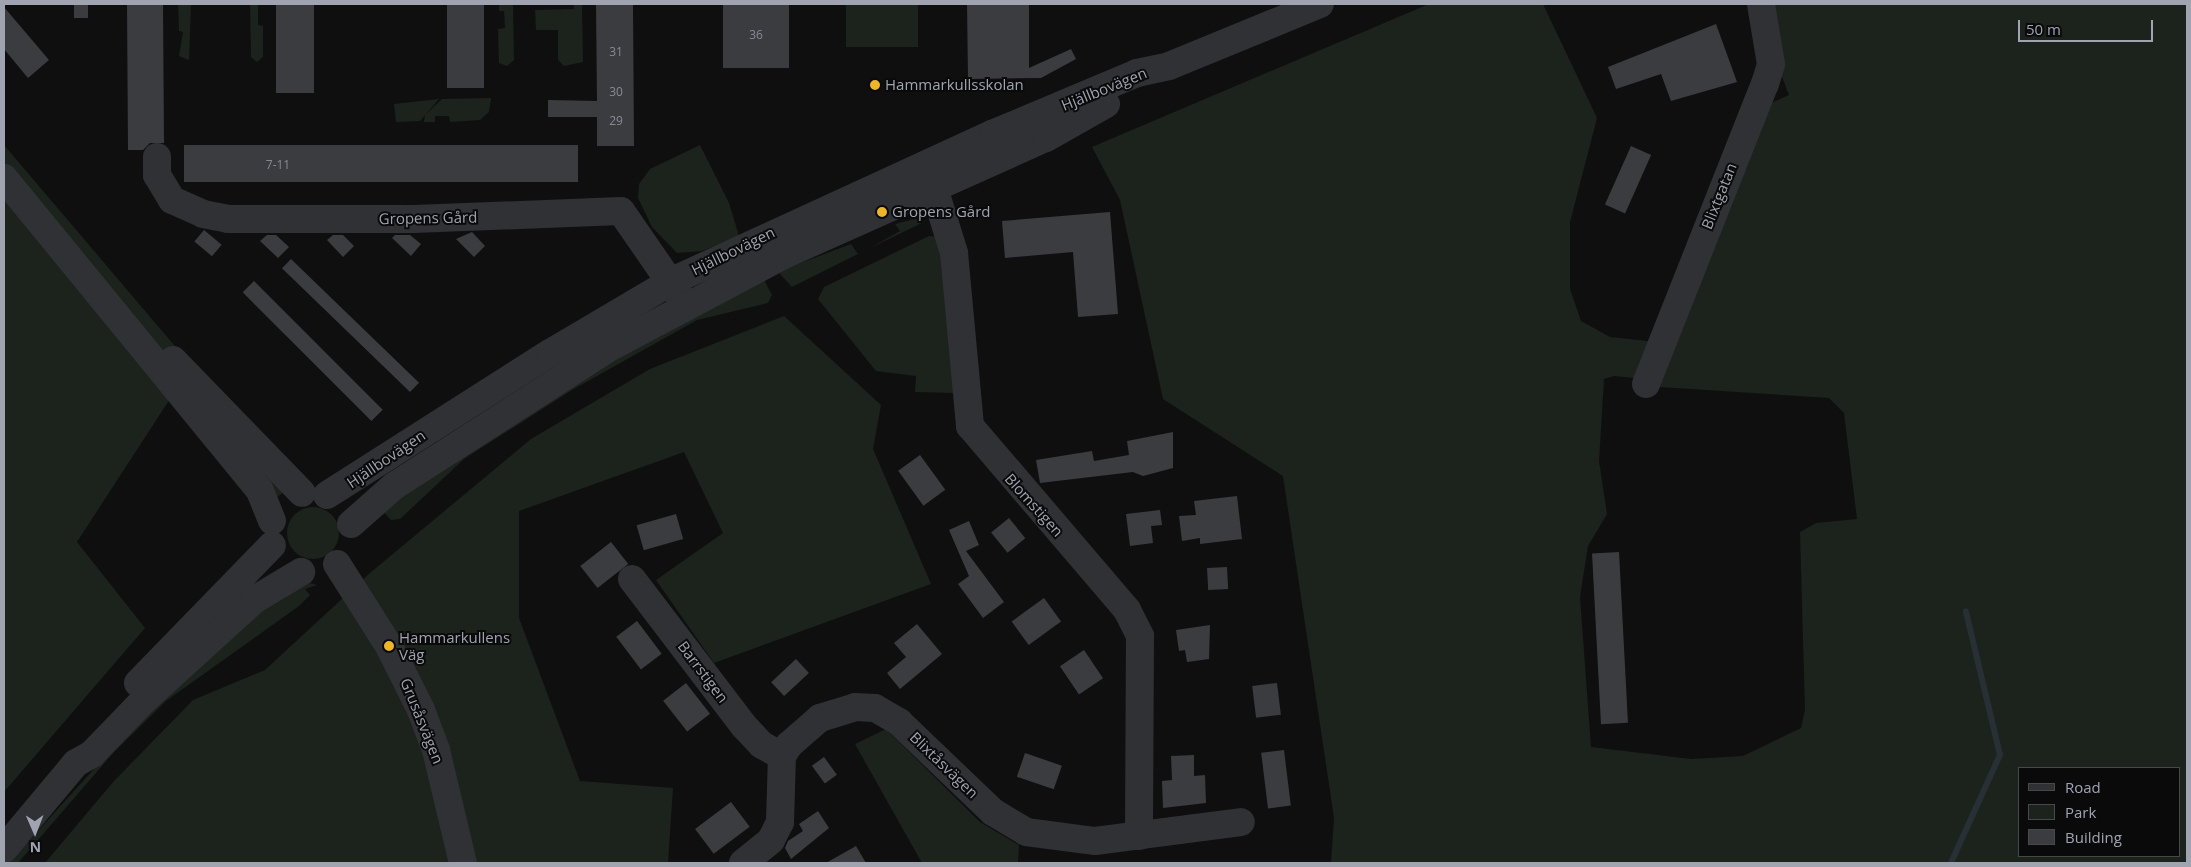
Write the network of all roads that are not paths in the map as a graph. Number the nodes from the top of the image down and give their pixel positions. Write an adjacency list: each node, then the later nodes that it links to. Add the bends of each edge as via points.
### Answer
1 (1320, 4): 3 (street, Hjällbovägen)
2 (1761, 4): 11 (street, Blixtgatan, via 1771,64 1766,84)
3 (1169, 66): 5 (street, Hjällbovägen, via 1137,72); 7 (street, Hjällbovägen, via 1046,138)
4 (157, 156): 8 (street, Gropens Gård, via 157,175 172,200 203,214 228,219 414,219 621,211)
5 (926, 163): 7 (street, Blomstigen); 8 (street, Hjällbovägen)
6 (4, 178): 9 (street)
7 (936, 188): 10 (street, Hjällbovägen, via 784,255); 21 (street, Blomstigen, via 954,253 970,426 977,440 1127,610 1140,636)
8 (672, 281): 10 (street, Gropens Gård); 12 (street, Hjällbovägen)
9 (95, 284): 12 (street, via 115,298); 14 (street, via 104,303 260,491)
10 (686, 306): 13 (street, Hjällbovägen, via 492,420 394,486)
11 (1646, 384)
12 (315, 494): 13 (street, via 344,509); 14 (street, via 285,501)
13 (351, 524): 15 (street, via 350,544)
14 (272, 533): 16 (street, via 281,560); 19 (street, via 148,670 80,752)
15 (336, 564): 16 (street, via 320,572); 23 (street, Grusåsvägen, via 389,646 421,710 436,750)
16 (301, 572): 19 (street, via 254,600 141,702 92,754)
17 (632, 579): 18 (street, Barrstigen, via 744,726 762,745)
18 (782, 756): 21 (street, Blixtåsvägen, via 820,718 854,707 876,708 899,722 1010,825 1050,837 1090,842); 24 (street, via 780,822 770,840)
19 (76, 763): 22 (street)
20 (1241, 822): 21 (street, Blixtåsvägen)
21 (1139, 836)
22 (4, 849)
23 (463, 863)
24 (742, 863)

